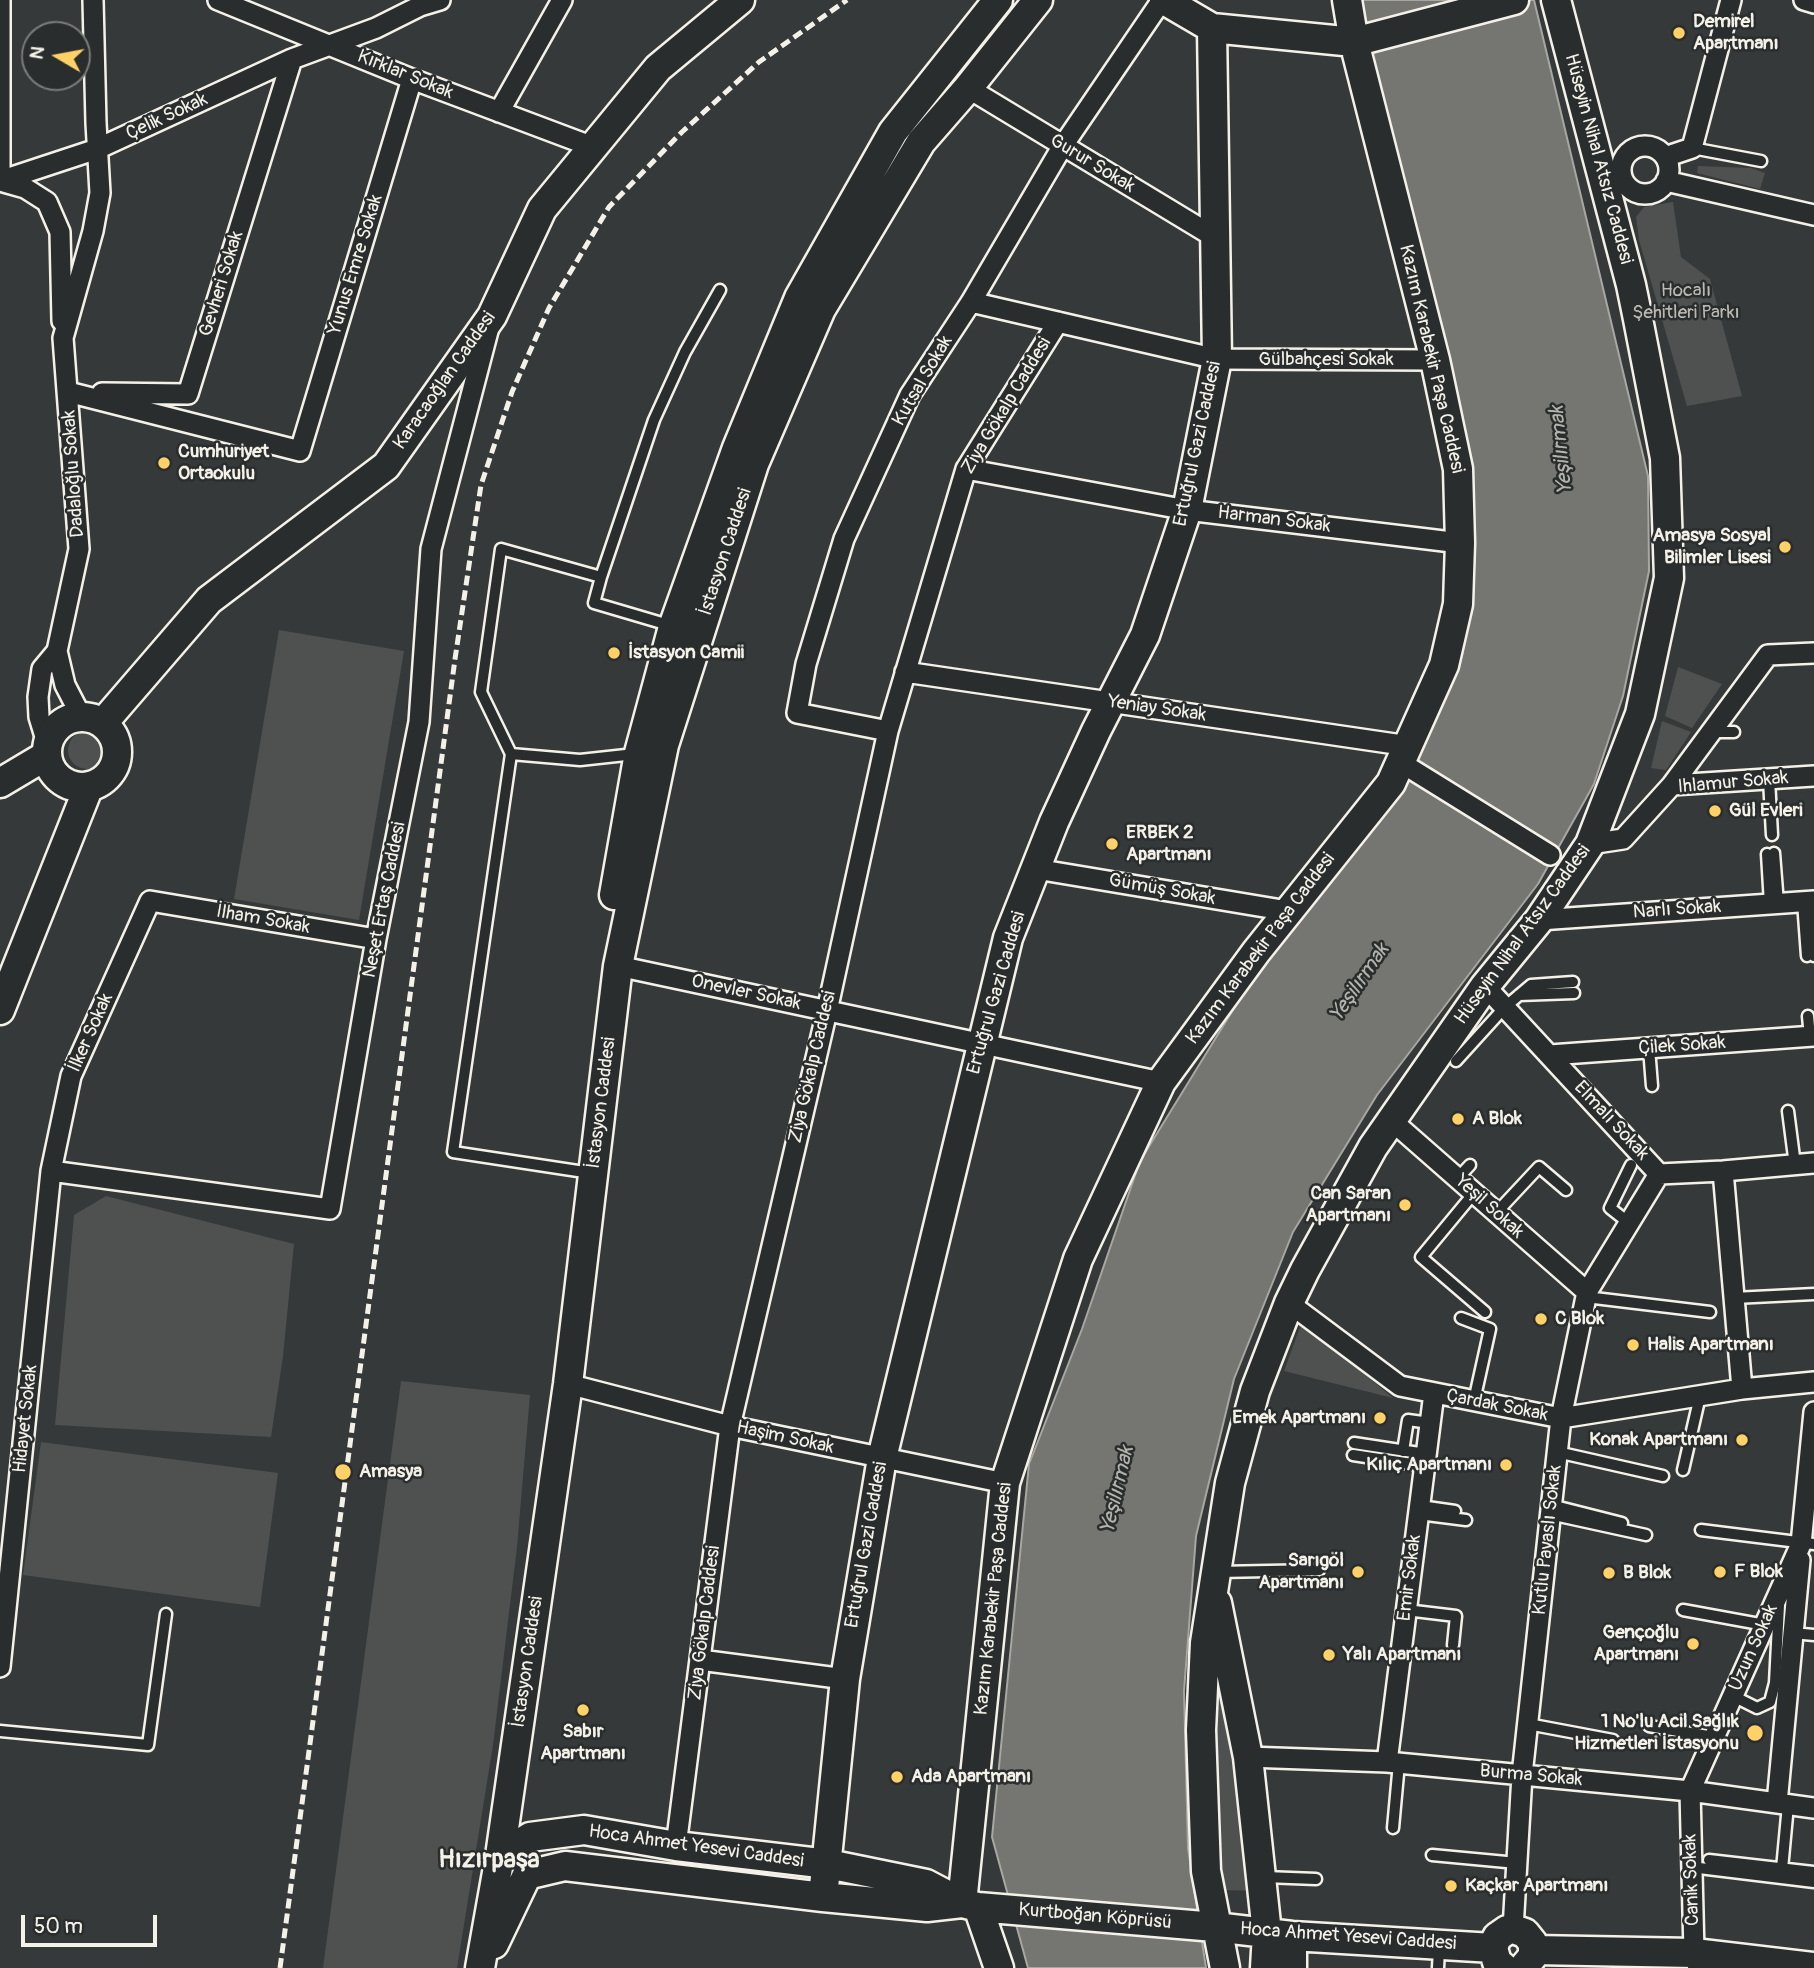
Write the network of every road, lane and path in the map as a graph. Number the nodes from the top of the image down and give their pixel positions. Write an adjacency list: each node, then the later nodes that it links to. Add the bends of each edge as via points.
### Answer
1 (0, 0): 31 (street)
2 (93, 0): 27 (street, Dadaloğlu Sokak)
3 (218, 0): 19 (street, Kırklar Sokak)
4 (440, 0): 15 (street, Çelik Sokak)
5 (562, 0): 23 (street)
6 (740, 0): 24 (street, Karacaoğlan Caddesi, via 658,68)
7 (998, 0): 47 (street, İstasyon Caddesi, via 892,132 799,298 737,448)
8 (1038, 0): 22 (street, İstasyon Caddesi)
9 (1163, 0): 17 (street); 25 (street, Kutsal Sokak)
10 (1348, 0): 18 (street, Kazım Karabekir Paşa Caddesi)
11 (1514, 0): 18 (street)
12 (1556, 0): 30 (street, Hüseyin Nihal Atsız Caddesi)
13 (1731, 0): 26 (street)
14 (1804, 0): 16 (street)
15 (416, 3): 19 (street, Çelik Sokak, via 376,27)
16 (1814, 3)
17 (1212, 28): 18 (street); 34 (street, Ertuğrul Gazi Caddesi)
18 (1354, 42): 41 (street, Kazım Karabekir Paşa Caddesi)
19 (330, 45): 20 (street, Çelik Sokak); 21 (street, Kırklar Sokak)
20 (292, 59): 27 (street, Çelik Sokak); 42 (street, Gevheri Sokak, via 188,394)
21 (412, 79): 23 (street, Kırklar Sokak); 42 (street, Yunus Emre Sokak, via 300,451)
22 (968, 88): 25 (street, Gurur Sokak); 77 (street, İstasyon Caddesi, via 922,142 821,309 754,464 664,745)
23 (499, 112): 24 (street, Kırklar Sokak)
24 (593, 146): 37 (street, Karacaoğlan Caddesi, via 542,208)
25 (1062, 147): 34 (street, Gurur Sokak); 36 (street, Kutsal Sokak)
26 (1692, 148): 28 (street); 29 (lane)
27 (97, 149): 31 (street, Çelik Sokak); 39 (street, Dadaloğlu Sokak, via 100,194)
28 (1665, 156): 30 (street, Hüseyin Nihal Atsız Caddesi, via 1653,147 1638,146); 32 (street)
29 (1761, 161)
30 (1612, 176): 32 (street, Hüseyin Nihal Atsız Caddesi, via 1641,194 1656,191); 66 (street, Hüseyin Nihal Atsız Caddesi, via 1665,458 1669,578 1640,714)
31 (0, 181): 39 (street, Dadaloğlu Sokak, via 25,188 47,202 60,232)
32 (1666, 181): 33 (street)
33 (1814, 215)
34 (1216, 238): 40 (street, Ertuğrul Gazi Caddesi)
35 (720, 290): 46 (lane, via 654,420)
36 (971, 302): 38 (street, Gülbahçesi Sokak); 53 (street, Kutsal Sokak, via 910,395 844,539 806,664 797,713)
37 (492, 316): 52 (street, Karacaoğlan Caddesi, via 386,466 209,600); 75 (street, Neşet Ertaş Caddesi, via 431,549 419,722)
38 (1058, 322): 40 (street, Gülbahçesi Sokak); 43 (street, Ziya Gökalp Caddesi)
39 (63, 338): 42 (street, Dadaloğlu Sokak)
40 (1217, 359): 41 (street, Gülbahçesi Sokak); 44 (street, Ertuğrul Gazi Caddesi)
41 (1435, 360): 45 (street, Kazım Karabekir Paşa Caddesi, via 1458,469)
42 (68, 392): 48 (street, Dadaloğlu Sokak, via 79,549)
43 (966, 469): 44 (street, Harman Sokak); 50 (street, Ziya Gökalp Caddesi)
44 (1187, 510): 45 (street, Harman Sokak); 51 (street, Ertuğrul Gazi Caddesi, via 1145,635)
45 (1460, 542): 59 (street, Kazım Karabekir Paşa Caddesi, via 1458,604 1444,665)
46 (601, 577): 47 (lane, via 594,603); 58 (lane, via 501,549 481,692)
47 (673, 626): 57 (street, İstasyon Caddesi)
48 (57, 650): 52 (street, Dadaloğlu Sokak, via 65,685); 56 (street, Dadaloğlu Sokak, via 42,669 38,697)
49 (1814, 653): 54 (street, via 1768,655)
50 (905, 671): 51 (street, Yeniay Sokak); 53 (street, Ziya Gökalp Caddesi)
51 (1112, 702): 59 (street, Yeniay Sokak); 69 (street, Ertuğrul Gazi Caddesi)
52 (92, 720): 56 (street, via 60,724); 64 (street, via 111,732 116,742 108,774)
53 (888, 731): 82 (street, Ziya Gökalp Caddesi)
54 (1711, 732): 55 (lane); 63 (street)
55 (1734, 732)
56 (47, 749): 62 (street); 64 (street, via 57,776 78,787)
57 (639, 753): 58 (lane, via 580,760); 97 (street, İstasyon Caddesi, via 609,920)
58 (511, 754): 97 (lane, via 453,1152)
59 (1404, 754): 68 (street); 73 (street, Kazım Karabekir Paşa Caddesi, via 1391,783)
60 (1814, 776): 61 (street, Ihlamur Sokak)
61 (1769, 779): 63 (street, Ihlamur Sokak); 65 (lane)
62 (0, 783)
63 (1672, 785): 66 (street, Ihlamur Sokak, via 1623,839)
64 (89, 786): 81 (street)
65 (1772, 835)
66 (1590, 845): 74 (street, Hüseyin Nihal Atsız Caddesi)
67 (1771, 853): 72 (lane)
68 (1550, 855)
69 (1036, 869): 73 (street, Gümüş Sokak); 85 (street, Ertuğrul Gazi Caddesi, via 1009,938)
70 (150, 901): 75 (street, İlham Sokak); 95 (street, İlker Sokak, via 71,1076)
71 (1809, 901): 72 (street, Narlı Sokak); 76 (lane)
72 (1774, 904): 74 (street, Narlı Sokak)
73 (1288, 911): 89 (street, Kazım Karabekir Paşa Caddesi)
74 (1539, 920): 78 (street, Hüseyin Nihal Atsız Caddesi)
75 (376, 939): 95 (street, Neşet Ertaş Caddesi, via 330,1209)
76 (1810, 956)
77 (618, 966): 82 (street, Onevler Sokak); 97 (street, İstasyon Caddesi)
78 (1485, 986): 80 (street, Elmalı Sokak); 92 (street, Hüseyin Nihal Atsız Caddesi)
79 (1574, 988): 80 (lane, via 1531,985)
80 (1512, 1001): 87 (street, Elmalı Sokak); 88 (lane)
81 (0, 1010)
82 (827, 1010): 85 (street, Onevler Sokak); 119 (street, Ziya Gökalp Caddesi)
83 (1808, 1016): 84 (lane)
84 (1812, 1037): 86 (street, Çilek Sokak)
85 (981, 1043): 89 (street, Onevler Sokak); 125 (street, Ertuğrul Gazi Caddesi)
86 (1649, 1048): 87 (street, Çilek Sokak); 90 (lane)
87 (1550, 1055): 98 (street, Elmalı Sokak)
88 (1457, 1061)
89 (1161, 1082): 129 (street, Kazım Karabekir Paşa Caddesi, via 1078,1259)
90 (1652, 1086)
91 (1788, 1111): 93 (lane)
92 (1391, 1120): 100 (street, Yeşil Sokak, via 1464,1172); 106 (street, Hüseyin Nihal Atsız Caddesi)
93 (1804, 1164): 96 (street, Elmalı Sokak)
94 (1631, 1165): 102 (lane, via 1610,1208)
95 (51, 1171): 149 (street, Hidayet Sokak)
96 (1723, 1171): 98 (street, Elmalı Sokak); 105 (street)
97 (585, 1172): 111 (street, İstasyon Caddesi)
98 (1659, 1174): 102 (street, Kutlu Payaslı Sokak)
99 (1566, 1190): 101 (lane, via 1539,1167)
100 (1474, 1193): 101 (street, Yeşil Sokak); 107 (lane, via 1421,1257)
101 (1496, 1213): 104 (street, Yeşil Sokak)
102 (1629, 1223): 104 (street, Kutlu Payaslı Sokak)
103 (1814, 1294): 105 (lane)
104 (1587, 1295): 108 (lane); 117 (street, Kutlu Payaslı Sokak)
105 (1734, 1298): 112 (street)
106 (1289, 1303): 113 (street, Çardak Sokak, via 1399,1386); 139 (street, Hüseyin Nihal Atsız Caddesi, via 1251,1403 1230,1483)
107 (1485, 1312)
108 (1710, 1312)
109 (1461, 1318): 115 (lane, via 1490,1329)
110 (1814, 1382): 112 (street, Çardak Sokak)
111 (568, 1384): 119 (street, Haşim Sokak); 166 (street, İstasyon Caddesi)
112 (1742, 1389): 114 (street, Çardak Sokak)
113 (1434, 1393): 115 (street, Çardak Sokak); 118 (street, Emir Sokak)
114 (1700, 1396): 117 (street, Çardak Sokak); 127 (lane)
115 (1474, 1401): 117 (street, Çardak Sokak)
116 (1814, 1412): 124 (street, Uzun Sokak)
117 (1561, 1418): 122 (street, Kutlu Payaslı Sokak)
118 (1430, 1423): 121 (lane, via 1408,1420); 126 (street, Emir Sokak)
119 (730, 1426): 125 (street, Haşim Sokak); 148 (street, Ziya Gökalp Caddesi)
120 (1354, 1443): 121 (lane)
121 (1403, 1451): 126 (lane)
122 (1557, 1452): 128 (lane); 131 (street, Kutlu Payaslı Sokak)
123 (1353, 1455): 126 (lane)
124 (1812, 1457): 137 (street, Uzun Sokak)
125 (882, 1458): 129 (street, Haşim Sokak); 150 (street, Ertuğrul Gazi Caddesi)
126 (1426, 1460): 130 (street, Emir Sokak)
127 (1683, 1470)
128 (1663, 1476)
129 (1005, 1483): 176 (street, Kazım Karabekir Paşa Caddesi)
130 (1419, 1510): 132 (lane); 133 (lane); 141 (street, Emir Sokak)
131 (1551, 1510): 134 (lane); 136 (lane); 152 (street, Kutlu Payaslı Sokak)
132 (1455, 1511)
133 (1465, 1520)
134 (1622, 1523)
135 (1701, 1530): 137 (lane)
136 (1646, 1535)
137 (1808, 1544): 140 (street, Uzun Sokak); 145 (street, Uzun Sokak)
138 (1319, 1570): 139 (lane)
139 (1214, 1579): 157 (street, Hüseyin Nihal Atsız Caddesi); 177 (street, Hüseyin Nihal Atsız Caddesi, via 1201,1730)
140 (1779, 1594): 144 (street, Uzun Sokak); 151 (lane, via 1770,1702 1757,1708)
141 (1406, 1610): 147 (lane, via 1456,1616); 158 (street, Emir Sokak)
142 (1683, 1610): 144 (lane)
143 (166, 1615): 154 (lane, via 148,1745)
144 (1765, 1625): 151 (street, Uzun Sokak)
145 (1793, 1633): 146 (lane); 161 (street, Uzun Sokak)
146 (1814, 1634)
147 (1453, 1645)
148 (700, 1660): 150 (street); 164 (street, Ziya Gökalp Caddesi)
149 (0, 1667)
150 (845, 1679): 169 (street, Ertuğrul Gazi Caddesi)
151 (1733, 1696): 155 (street, Uzun Sokak)
152 (1528, 1724): 156 (lane); 159 (street, Kutlu Payaslı Sokak)
153 (1649, 1726): 155 (lane)
154 (0, 1731)
155 (1714, 1737): 160 (street, Uzun Sokak)
156 (1613, 1740)
157 (1248, 1757): 158 (street, Burma Sokak); 172 (street, Hüseyin Nihal Atsız Caddesi)
158 (1393, 1762): 159 (street, Burma Sokak); 163 (lane)
159 (1522, 1775): 160 (street, Burma Sokak); 167 (street, Kutlu Payaslı Sokak)
160 (1690, 1791): 161 (street, Burma Sokak); 168 (street, Canik Sokak)
161 (1783, 1804): 162 (street, Burma Sokak); 170 (lane)
162 (1814, 1808)
163 (1393, 1828)
164 (676, 1846): 166 (street, Hoca Ahmet Yesevi Caddesi, via 584,1830 530,1837); 169 (street, Hoca Ahmet Yesevi Caddesi)
165 (1432, 1855): 167 (lane)
166 (500, 1856): 185 (street, Hoca Ahmet Yesevi Caddesi)
167 (1517, 1863): 178 (street, Kutlu Payaslı Sokak)
168 (1700, 1863): 170 (lane); 174 (lane); 183 (street, Canik Sokak)
169 (828, 1864): 175 (street, Ertuğrul Gazi Caddesi); 176 (street, Hoca Ahmet Yesevi Caddesi, via 926,1884)
170 (1782, 1869): 171 (lane)
171 (1814, 1872)
172 (1261, 1877): 173 (lane); 179 (street, Hüseyin Nihal Atsız Caddesi)
173 (1316, 1879)
174 (1814, 1882)
175 (823, 1897): 176 (street, Hoca Ahmet Yesevi Caddesi, via 927,1907); 185 (street, Hoca Ahmet Yesevi Caddesi, via 565,1866 527,1875)
176 (976, 1906): 177 (street, Kurtboğan Köprüsü); 186 (street)
177 (1209, 1926): 179 (street, Hoca Ahmet Yesevi Caddesi); 187 (street, Hüseyin Nihal Atsız Caddesi)
178 (1513, 1929): 181 (street, via 1497,1937); 182 (street, via 1530,1937)
179 (1279, 1934): 180 (street, Hoca Ahmet Yesevi Caddesi); 188 (street); 189 (street)
180 (1439, 1956): 181 (street, Hoca Ahmet Yesevi Caddesi)
181 (1498, 1958)
182 (1529, 1959): 183 (street)
183 (1696, 1961): 184 (street)
184 (1806, 1967)
185 (481, 1968)
186 (999, 1968)
187 (1225, 1968)
188 (1265, 1968)
189 (1292, 1968)

